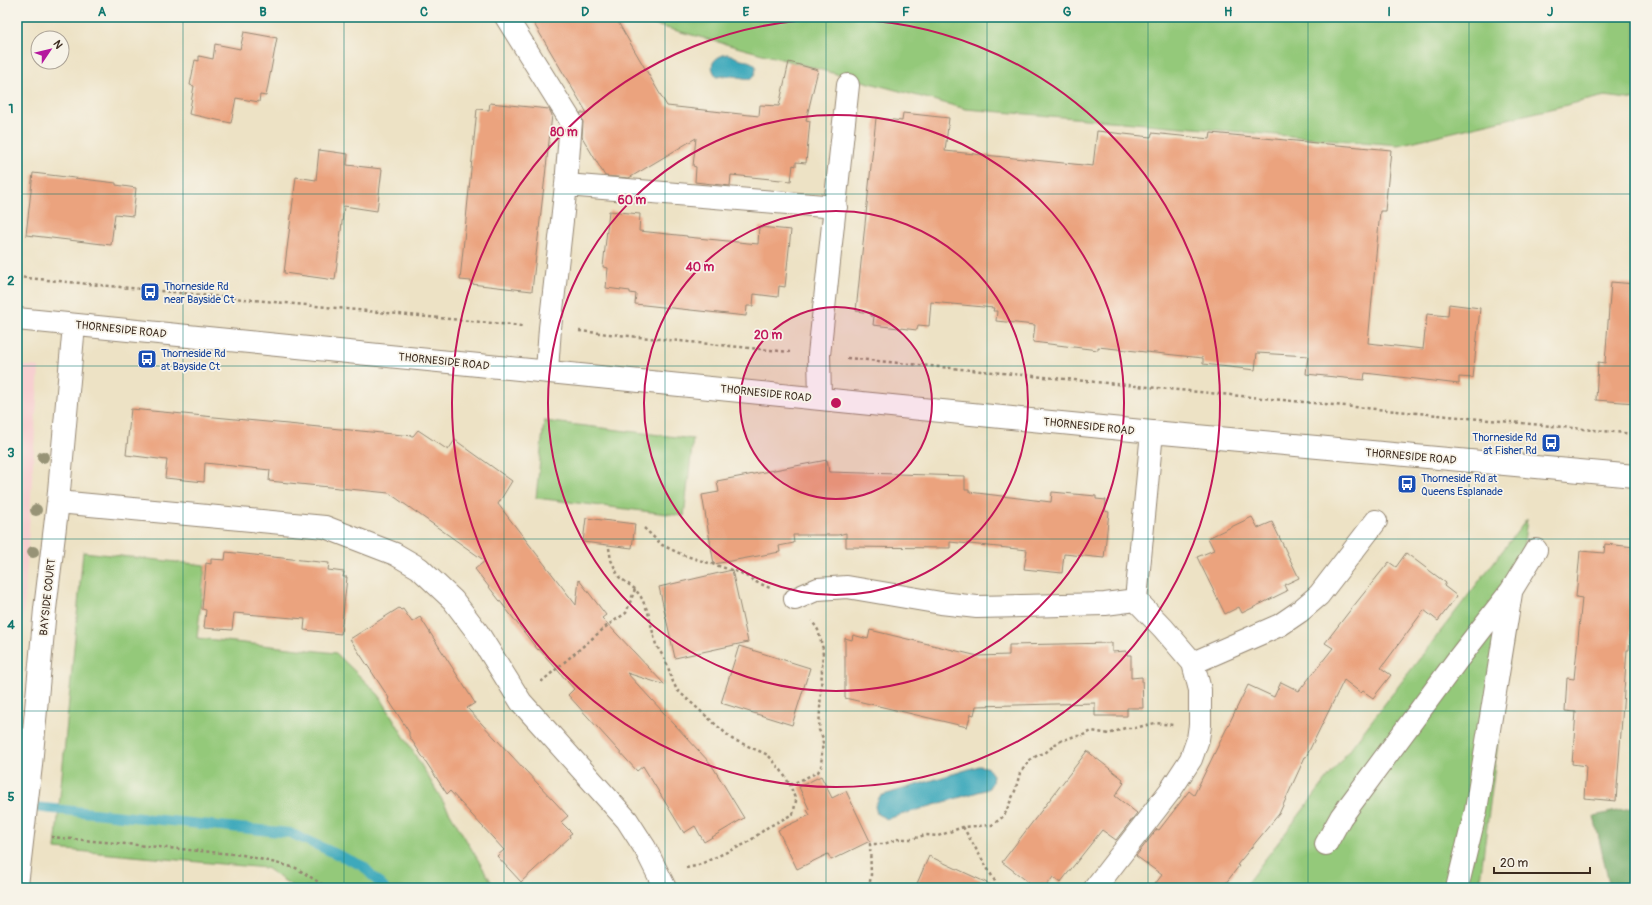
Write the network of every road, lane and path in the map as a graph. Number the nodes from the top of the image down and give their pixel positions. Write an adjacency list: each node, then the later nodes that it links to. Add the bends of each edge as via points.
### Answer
1 (506, 17): 3 (street, via 571,121)
2 (848, 85): 4 (street)
3 (566, 185): 4 (street); 7 (street)
4 (836, 207): 8 (street, via 820,355)
5 (17, 319): 6 (street, THORNESIDE ROAD)
6 (74, 325): 7 (street, THORNESIDE ROAD); 11 (street, BAYSIDE COURT)
7 (547, 371): 8 (street, THORNESIDE ROAD)
8 (820, 398): 9 (street, THORNESIDE ROAD)
9 (1152, 432): 10 (street, THORNESIDE ROAD); 19 (street)
10 (1635, 476)
11 (58, 502): 21 (street, via 325,527 395,554 420,568 453,600 478,633); 25 (street, BAYSIDE COURT)
12 (1376, 521): 20 (street, via 1319,595 1299,612 1280,625)
13 (644, 528): 18 (path, via 662,545 683,555 741,573)
14 (609, 548): 16 (path, via 618,576)
15 (1536, 550): 17 (street)
16 (635, 589): 21 (path, via 626,613 608,625); 23 (path, via 648,612 656,646 666,661 677,690 732,739 768,755)
17 (1511, 591): 26 (street, via 1341,817); 34 (street, via 1476,810)
18 (795, 599): 19 (street, via 818,589 847,587 977,607 1105,604); 23 (path, via 818,630 823,649 819,730 823,738 821,767 818,772)
19 (1136, 600): 20 (street)
20 (1193, 663): 22 (street, via 1200,690)
21 (520, 700): 27 (street, via 627,820)
22 (1200, 725): 24 (path, via 1155,722 1110,734 1092,731 1058,742 1045,753 1030,760 1020,773 1004,816 992,825); 33 (street, via 1191,760)
23 (790, 785): 27 (path, via 796,801 793,814 768,827 747,843 696,866 675,869)
24 (963, 827): 31 (path, via 938,836 925,835 884,844 870,844); 32 (path)
25 (23, 835): 28 (street, BAYSIDE COURT); 29 (path, via 242,855 296,868)
26 (1326, 844)
27 (654, 865): 30 (street)
28 (18, 877)
29 (328, 888)
30 (665, 888)
31 (869, 888)
32 (999, 888)
33 (1095, 888)
34 (1457, 888)

